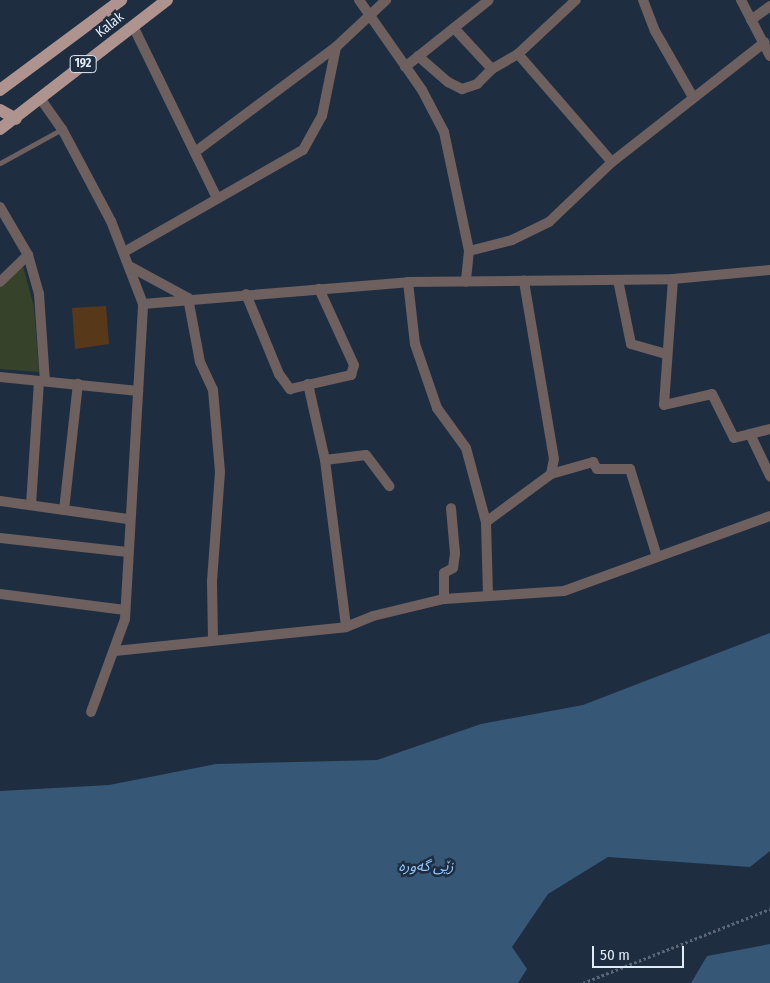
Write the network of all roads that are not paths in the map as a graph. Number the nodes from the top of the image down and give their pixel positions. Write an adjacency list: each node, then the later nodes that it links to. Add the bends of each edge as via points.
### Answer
1 (121, 0): 21 (main road, 192)
2 (167, 0): 12 (main road, Kalak / 192)
3 (359, 0): 10 (street)
4 (386, 0): 10 (street)
5 (489, 0): 13 (street)
6 (576, 0): 16 (street)
7 (643, 0): 22 (street, via 654,32)
8 (741, 0): 11 (street)
9 (770, 6): 11 (street)
10 (369, 13): 15 (street); 19 (street)
11 (751, 20): 14 (street)
12 (133, 26): 23 (main road, Kalak / 192); 28 (street)
13 (454, 28): 17 (street); 20 (street)
14 (765, 42): 18 (street); 22 (street)
15 (336, 47): 28 (street); 31 (street, via 313,138 303,150)
16 (518, 54): 20 (street); 29 (street)
17 (418, 56): 19 (street); 20 (street, via 462,89 476,84)
18 (770, 56)
19 (405, 66): 33 (street, via 444,132)
20 (492, 69)
21 (0, 90)
22 (693, 97): 29 (street)
23 (40, 98): 25 (main road, Kalak / 192); 26 (street)
24 (0, 110): 25 (main road)
25 (16, 118): 27 (main road, Kalak / 192)
26 (62, 128): 30 (lane); 34 (street)
27 (0, 129)
28 (195, 152): 31 (street)
29 (612, 162): 33 (street, via 549,222 512,240)
30 (0, 163)
31 (217, 198): 34 (street)
32 (0, 207): 35 (street)
33 (469, 251): 43 (street)
34 (124, 252): 36 (street)
35 (28, 255): 41 (street); 50 (street, via 39,294)
36 (129, 266): 46 (street); 47 (street)
37 (770, 270): 38 (street)
38 (673, 279): 39 (street); 48 (street, via 673,321)
39 (618, 280): 40 (street); 48 (street, via 631,344)
40 (524, 281): 43 (street); 57 (street, via 554,459)
41 (0, 282)
42 (408, 282): 43 (street); 44 (street); 66 (street, via 415,344 437,408 466,448)
43 (466, 282)
44 (319, 289): 45 (street); 52 (street, via 354,365 351,375)
45 (246, 294): 46 (street); 52 (street, via 283,383 290,389)
46 (188, 298): 47 (street); 75 (street, via 200,362 213,390 220,472 216,570 212,582)
47 (143, 304): 53 (street)
48 (666, 354): 55 (street, via 664,405 712,394 734,438)
49 (0, 377): 50 (street)
50 (42, 381): 51 (street); 61 (street)
51 (78, 384): 53 (street); 63 (street)
52 (308, 384): 56 (street)
53 (138, 391): 65 (street)
54 (770, 429): 55 (street)
55 (750, 434): 58 (street)
56 (325, 460): 59 (street, via 366,454); 74 (street)
57 (551, 474): 66 (street); 69 (street, via 593,462 597,469 630,469)
58 (770, 476)
59 (389, 486)
60 (0, 501): 61 (street)
61 (31, 506): 63 (street)
62 (451, 508): 72 (street, via 455,553 453,568 444,573)
63 (64, 510): 65 (street)
64 (770, 516): 69 (street)
65 (128, 518): 68 (street)
66 (486, 522): 71 (street)
67 (0, 538): 68 (street)
68 (127, 552): 73 (street)
69 (657, 556): 71 (street, via 564,591)
70 (0, 594): 73 (street)
71 (488, 594): 72 (street)
72 (444, 599): 74 (street, via 373,616)
73 (125, 610): 76 (street)
74 (346, 627): 75 (street)
75 (213, 640): 76 (street)
76 (115, 652): 77 (street)
77 (91, 712)

